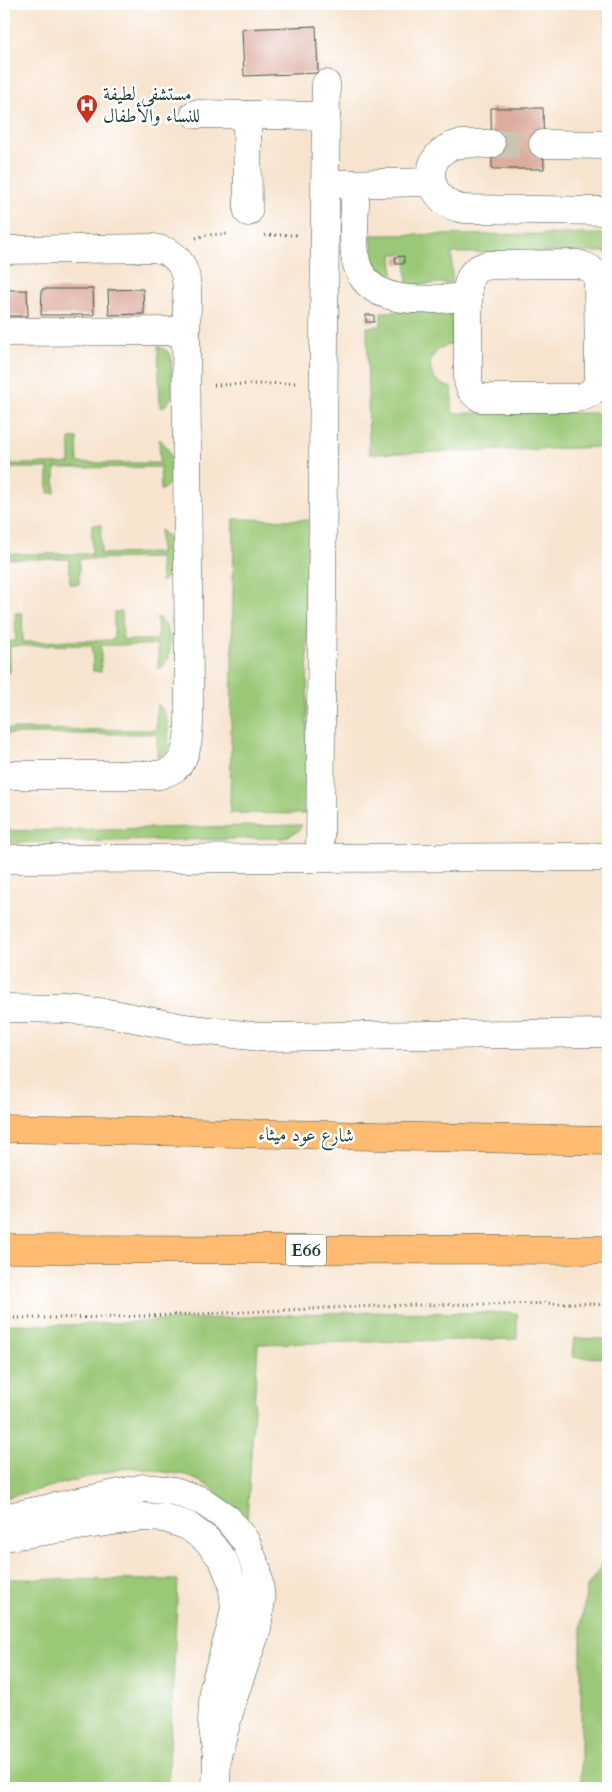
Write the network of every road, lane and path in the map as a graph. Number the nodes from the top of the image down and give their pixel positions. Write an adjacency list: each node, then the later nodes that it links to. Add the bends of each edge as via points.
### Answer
1 (607, 46): 8 (path)
2 (326, 84): 5 (street)
3 (195, 114): 4 (street)
4 (247, 116): 5 (street); 13 (street)
5 (326, 116): 10 (street)
6 (491, 144): 9 (street, via 451,146 435,161)
7 (543, 144): 8 (street)
8 (608, 145)
9 (432, 182): 11 (street); 12 (street, via 440,198 456,208)
10 (325, 184): 11 (street); 18 (street)
11 (356, 184): 15 (street, via 356,263 365,280 380,292 398,298)
12 (608, 211)
13 (248, 212)
14 (4, 250): 16 (street, via 154,248 174,254 186,272)
15 (468, 297): 15 (street, via 468,386 476,396 575,398 594,389 599,376 599,297 594,271 578,264 478,267 470,274)
16 (186, 331): 17 (street); 19 (street)
17 (4, 332)
18 (324, 383): 19 (path); 21 (street)
19 (188, 385): 20 (street, via 188,739 184,754 175,768 160,775)
20 (4, 775)
21 (320, 857): 22 (street); 23 (street)
22 (608, 857)
23 (4, 859)
24 (4, 1008): 25 (street, via 108,1013 184,1028 260,1037)
25 (608, 1033)
26 (4, 1128): 27 (highway, شارع عود ميثاء)
27 (608, 1141)
28 (4, 1249): 29 (highway, E66)
29 (608, 1250)
30 (608, 1306): 31 (path, via 566,1303 355,1307)
31 (4, 1318)
32 (4, 1518): 34 (street, via 144,1488 174,1491 202,1501 227,1518 246,1542 257,1569 261,1599 258,1629 235,1692)
33 (4, 1537): 34 (street, via 141,1518 165,1518 188,1526 208,1540 223,1560 232,1582 235,1607 214,1687 212,1722)
34 (217, 1756): 35 (street)
35 (216, 1788)

